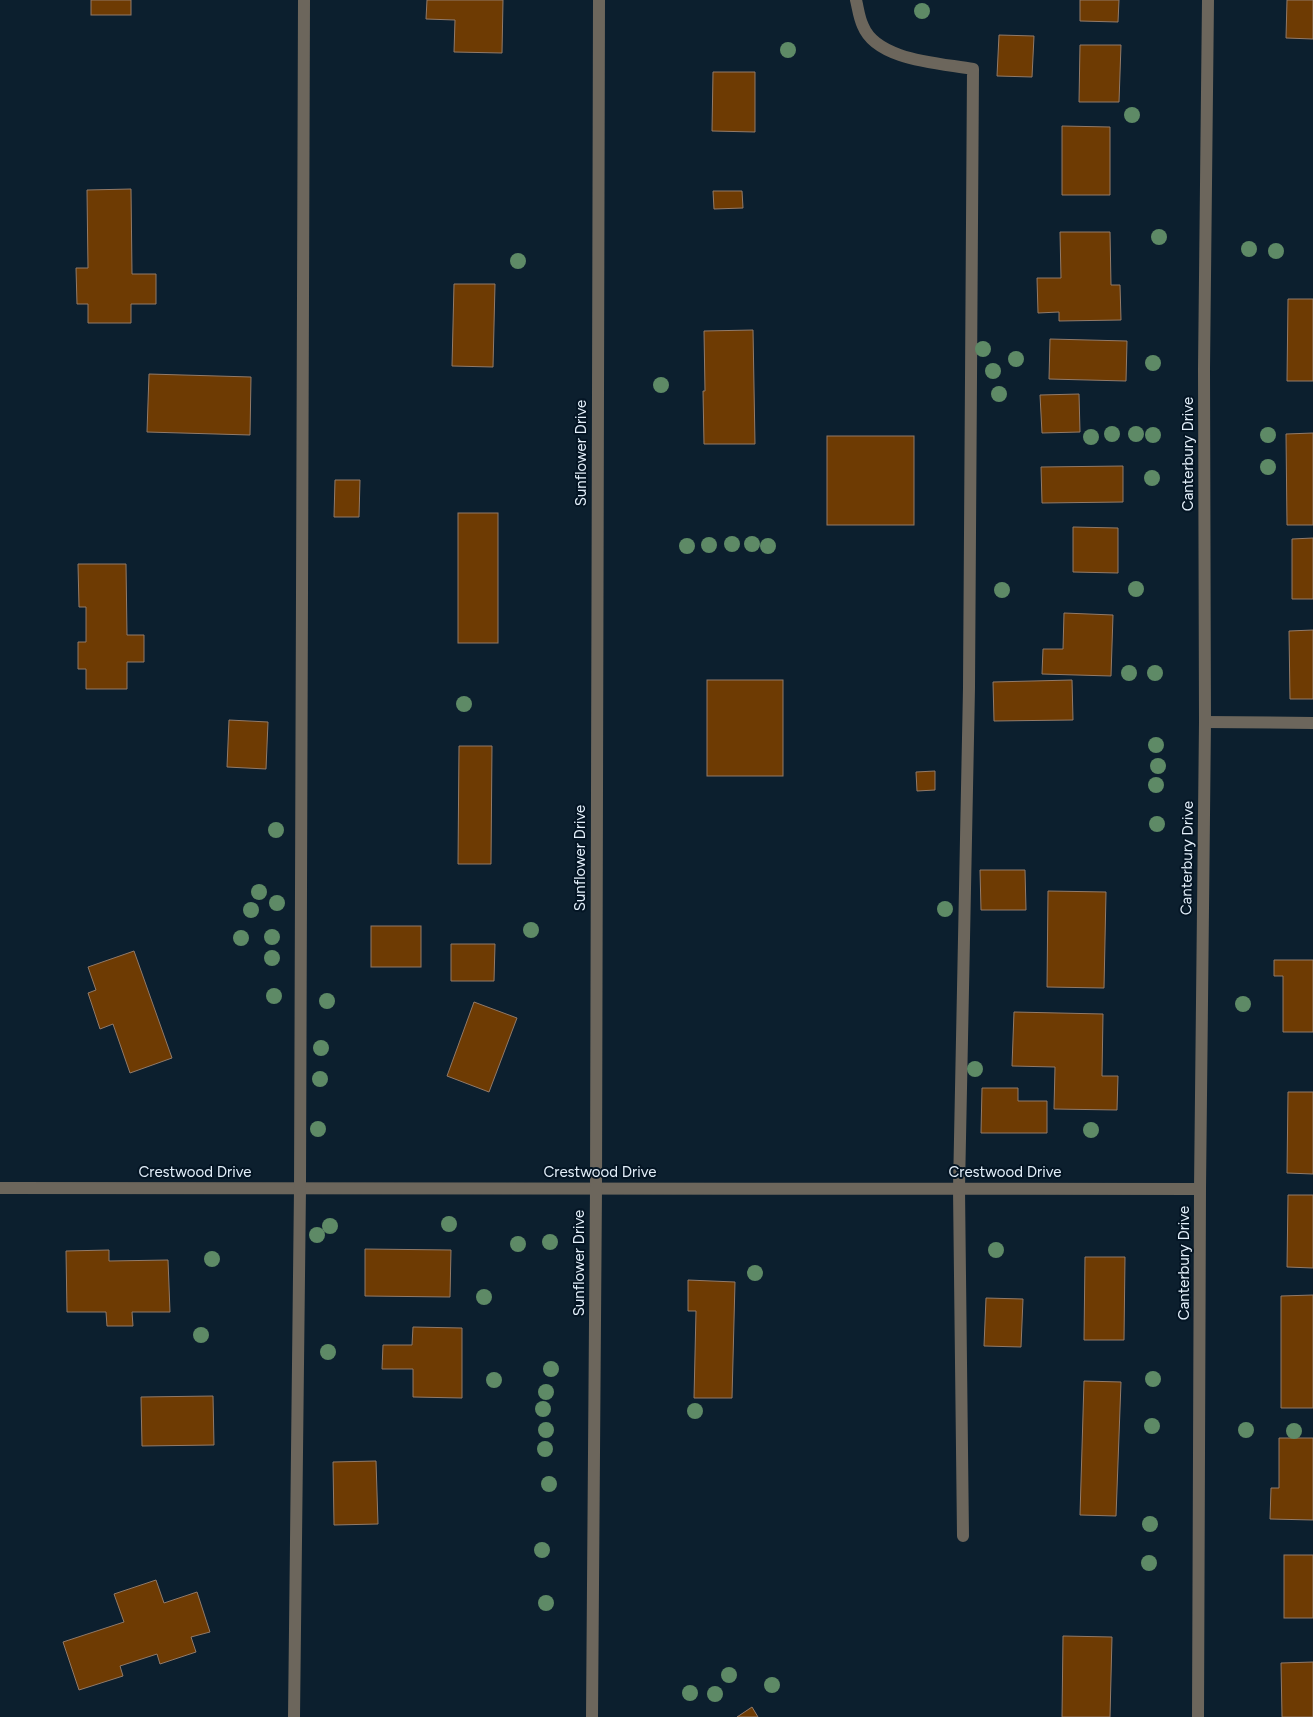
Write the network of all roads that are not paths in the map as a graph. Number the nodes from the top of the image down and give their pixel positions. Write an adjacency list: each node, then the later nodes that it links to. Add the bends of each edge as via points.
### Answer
1 (304, 0): 8 (street)
2 (599, 0): 9 (street, Sunflower Drive)
3 (856, 0): 10 (street, via 863,28 877,45 900,56 974,69 969,698)
4 (1208, 0): 5 (street, Canterbury Drive)
5 (1205, 722): 6 (street); 11 (street, Canterbury Drive)
6 (1313, 723)
7 (0, 1188): 8 (street, Crestwood Drive)
8 (300, 1188): 9 (street, Crestwood Drive); 13 (street)
9 (596, 1188): 10 (street, Crestwood Drive); 14 (street, Sunflower Drive)
10 (959, 1188): 11 (street, Crestwood Drive); 12 (street)
11 (1200, 1188): 15 (street, Canterbury Drive)
12 (963, 1536)
13 (294, 1717)
14 (592, 1717)
15 (1198, 1717)

